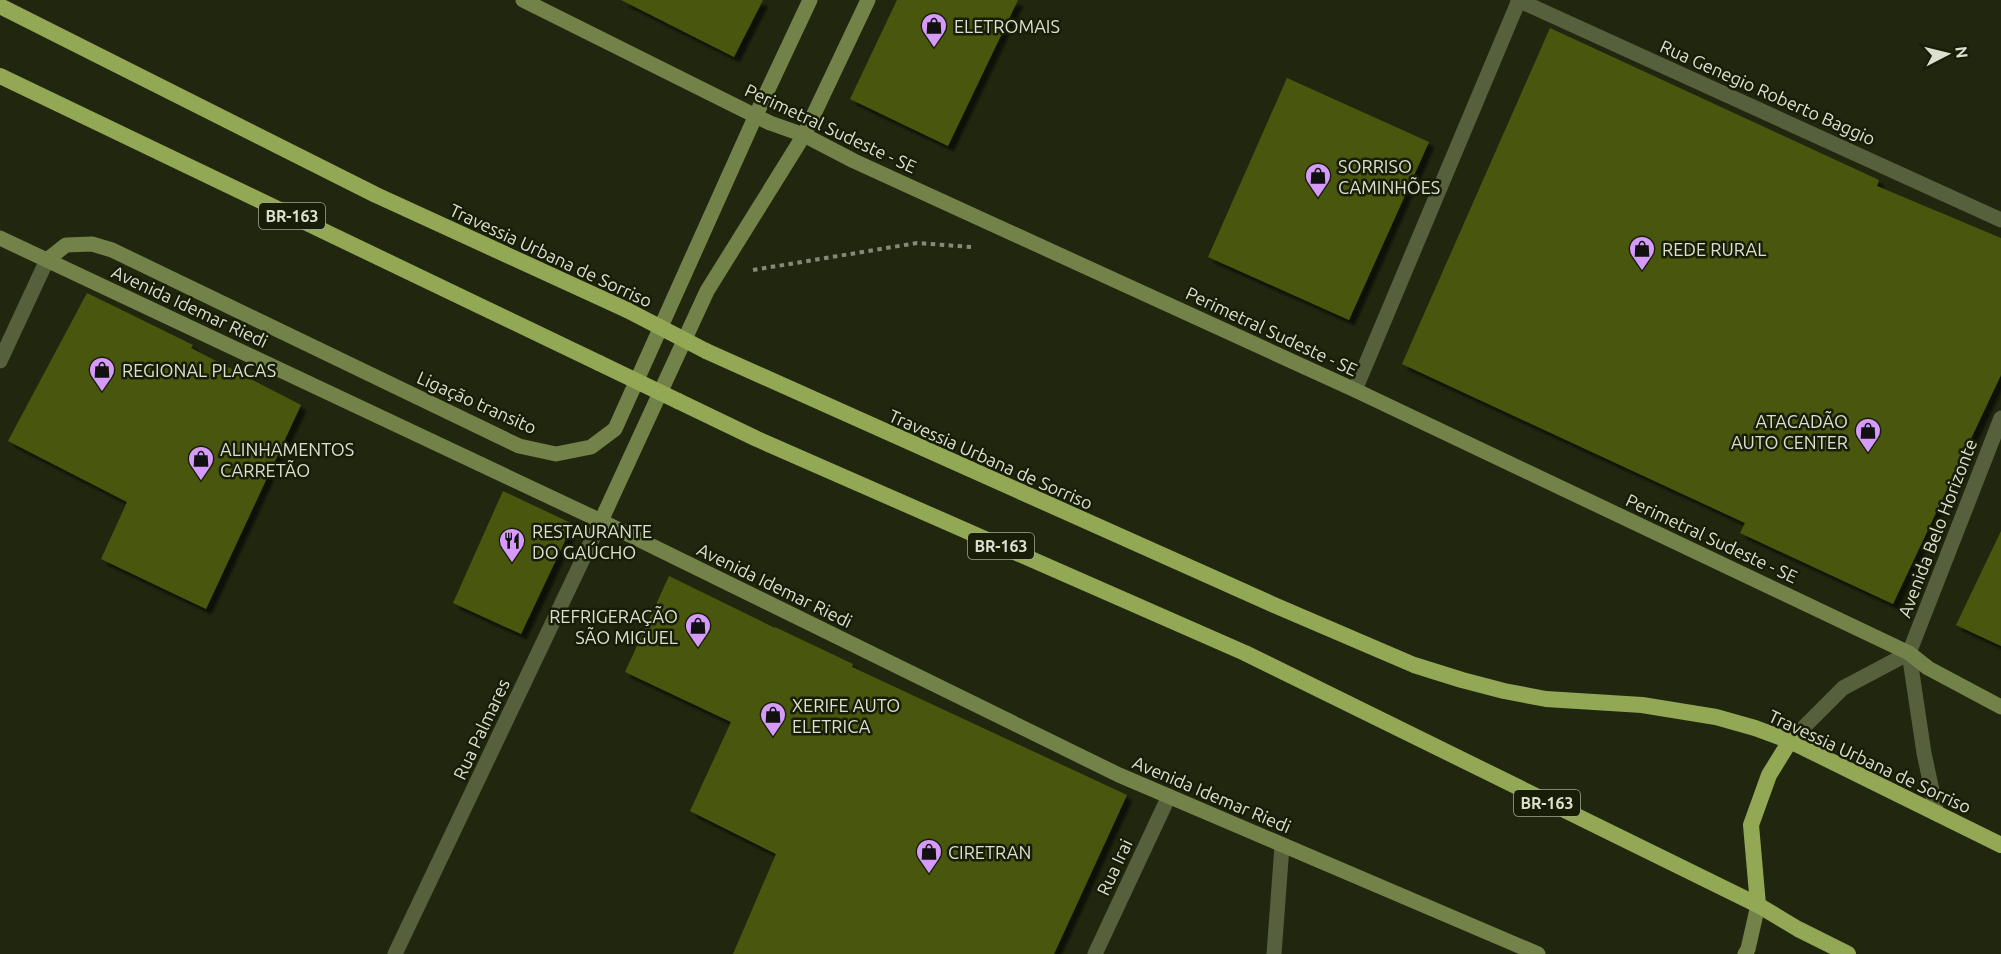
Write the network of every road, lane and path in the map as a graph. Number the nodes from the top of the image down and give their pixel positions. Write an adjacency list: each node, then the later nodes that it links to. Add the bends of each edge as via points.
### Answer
1 (523, 0): 7 (main road, Perimetral Sudeste - SE)
2 (810, 0): 7 (main road, Ligação transito)
3 (868, 0): 8 (main road)
4 (1519, 0): 9 (street, Rua Genegio Roberto Baggio); 15 (street)
5 (0, 6): 20 (highway, Travessia Urbana de Sorriso, bridge, via 376,195 627,310 706,351 1414,664 1483,686 1546,699 1642,705 1716,717)
6 (0, 76): 25 (highway, BR-163, bridge, via 757,439 1245,653)
7 (756, 116): 8 (main road, Perimetral Sudeste - SE); 12 (main road, Ligação transito, via 615,429 591,447 556,454 519,446 112,250 92,244 66,245)
8 (804, 135): 13 (main road); 15 (main road, Perimetral Sudeste - SE)
9 (2001, 220)
10 (0, 238): 12 (main road, Avenida Idemar Riedi)
11 (972, 247): 13 (path, via 917,243)
12 (47, 260): 14 (street); 17 (main road, Avenida Idemar Riedi)
13 (717, 276): 17 (main road)
14 (0, 361)
15 (1355, 390): 18 (main road, Perimetral Sudeste - SE)
16 (2001, 418): 18 (street, Avenida Belo Horizonte)
17 (601, 521): 21 (main road, Avenida Idemar Riedi, via 1083,758); 26 (street, Rua Palmares)
18 (1909, 653): 19 (main road, Perimetral Sudeste - SE, via 1928,668); 20 (street, via 1843,688); 22 (street)
19 (2001, 707)
20 (1790, 741): 22 (highway, Travessia Urbana de Sorriso); 25 (highway, via 1769,775 1751,825)
21 (1169, 796): 23 (main road, Avenida Idemar Riedi); 27 (street, Rua Irai)
22 (1937, 814): 24 (highway, Travessia Urbana de Sorriso)
23 (1282, 846): 28 (street); 29 (main road, Avenida Idemar Riedi)
24 (2001, 846)
25 (1758, 905): 30 (main road); 31 (highway, BR-163)
26 (395, 954)
27 (1095, 954)
28 (1274, 954)
29 (1538, 954)
30 (1745, 954)
31 (1848, 954)

